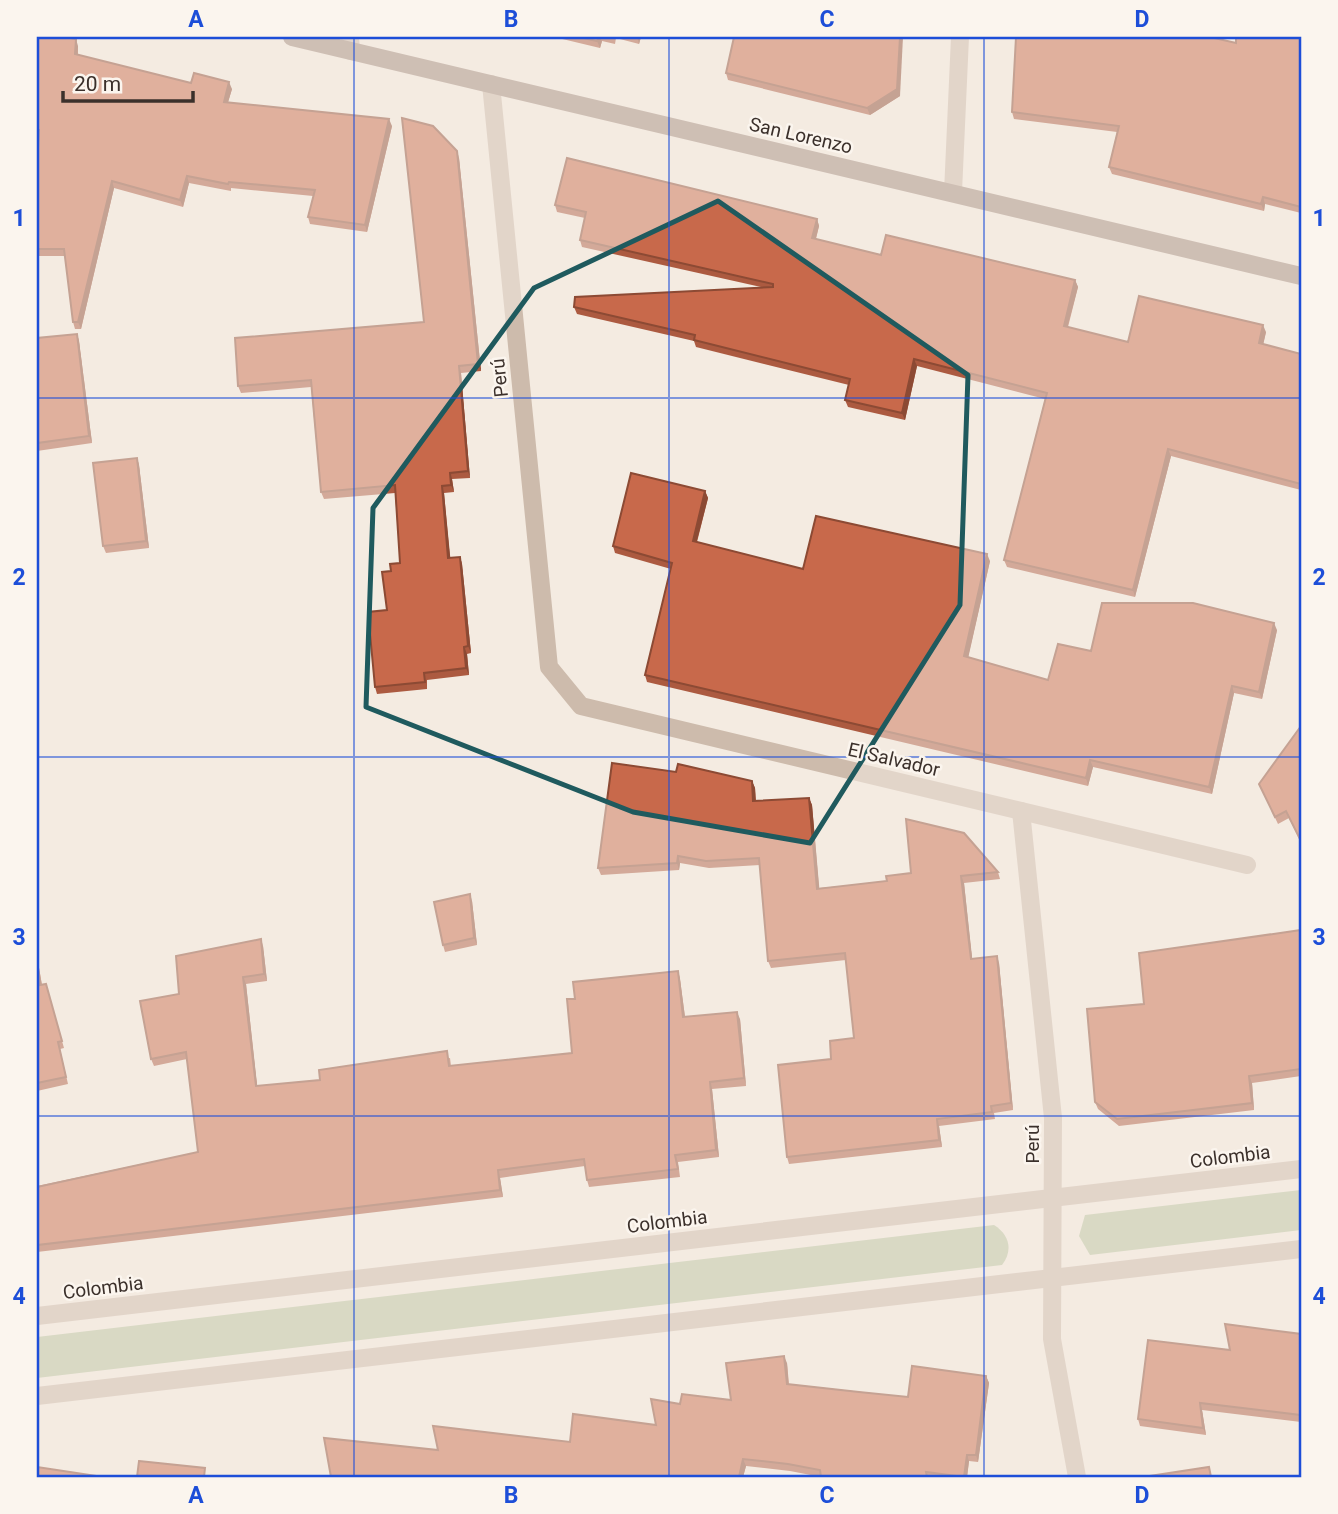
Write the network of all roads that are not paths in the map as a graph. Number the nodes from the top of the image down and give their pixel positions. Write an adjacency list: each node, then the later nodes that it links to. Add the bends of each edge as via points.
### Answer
1 (292, 37): 3 (street, San Lorenzo)
2 (960, 37): 5 (street)
3 (350, 44): 4 (street, San Lorenzo)
4 (491, 84): 5 (street, San Lorenzo); 7 (street, Perú)
5 (953, 192): 6 (street, San Lorenzo)
6 (1301, 276)
7 (549, 667): 8 (street, El Salvador, via 582,706)
8 (1021, 811): 9 (street, El Salvador); 11 (street, Perú, via 1053,1118)
9 (1247, 865)
10 (1301, 1169): 11 (street, Colombia)
11 (1053, 1198): 13 (street, Perú); 14 (street, Colombia)
12 (1301, 1249): 13 (street)
13 (1053, 1278): 15 (street); 16 (street, Perú, via 1052,1339)
14 (37, 1316)
15 (37, 1396)
16 (1077, 1477)

